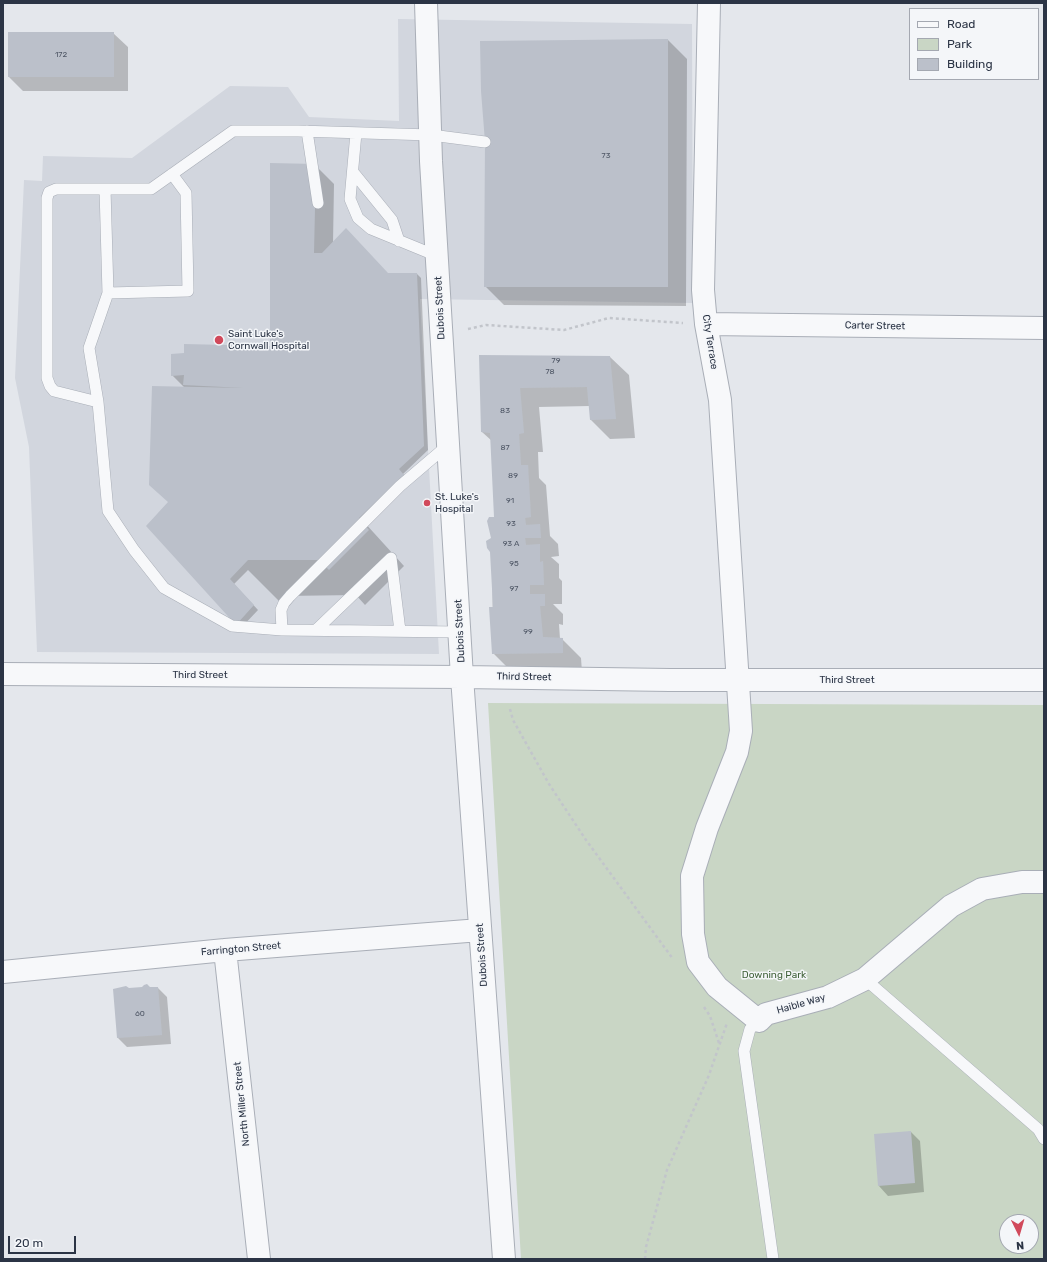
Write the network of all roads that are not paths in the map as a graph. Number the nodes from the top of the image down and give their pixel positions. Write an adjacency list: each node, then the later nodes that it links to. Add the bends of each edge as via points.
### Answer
1 (426, 3): 5 (street, Dubois Street)
2 (709, 3): 14 (street, City Terrace, via 703,290)
3 (307, 131): 4 (lane); 8 (lane, via 233,131); 10 (lane)
4 (356, 133): 5 (lane); 7 (lane)
5 (431, 135): 6 (lane); 12 (street, Dubois Street)
6 (485, 142)
7 (353, 172): 11 (lane, via 392,220); 11 (lane, via 350,199 358,218 371,229)
8 (172, 174): 9 (lane, via 151,189); 13 (lane, via 186,193 188,291)
9 (105, 189): 13 (lane); 16 (lane, via 56,189 49,192 47,198 47,378 54,391)
10 (318, 203)
11 (399, 241): 12 (lane)
12 (437, 256): 17 (street, Dubois Street)
13 (108, 293): 16 (lane, via 89,348)
14 (706, 324): 15 (street, Carter Street); 24 (street, City Terrace, via 720,400)
15 (1044, 328)
16 (98, 402): 18 (lane, via 108,511 164,588 232,626)
17 (449, 445): 18 (lane, via 400,486 290,596 281,610); 21 (street, Dubois Street)
18 (282, 630): 19 (lane)
19 (316, 630): 20 (lane); 20 (lane, via 391,558)
20 (400, 632): 21 (lane)
21 (460, 632): 23 (street, Dubois Street)
22 (3, 674): 23 (street, Third Street)
23 (462, 676): 24 (street, Third Street); 27 (street, Dubois Street)
24 (738, 680): 25 (street, Third Street); 31 (street, via 741,731 737,752 692,876 693,934 698,962 717,987)
25 (1044, 680)
26 (1044, 882): 30 (street, Haible Way, via 1022,882 982,889 952,906)
27 (480, 930): 28 (street, Farrington Street); 34 (street, Dubois Street)
28 (225, 950): 29 (street, Farrington Street); 33 (street, North Miller Street)
29 (3, 972)
30 (865, 979): 31 (street, Haible Way, via 828,997 766,1014); 32 (lane, via 1038,1129)
31 (759, 1021): 35 (lane, via 750,1029 744,1051)
32 (1044, 1139)
33 (259, 1259)
34 (504, 1259)
35 (772, 1259)

